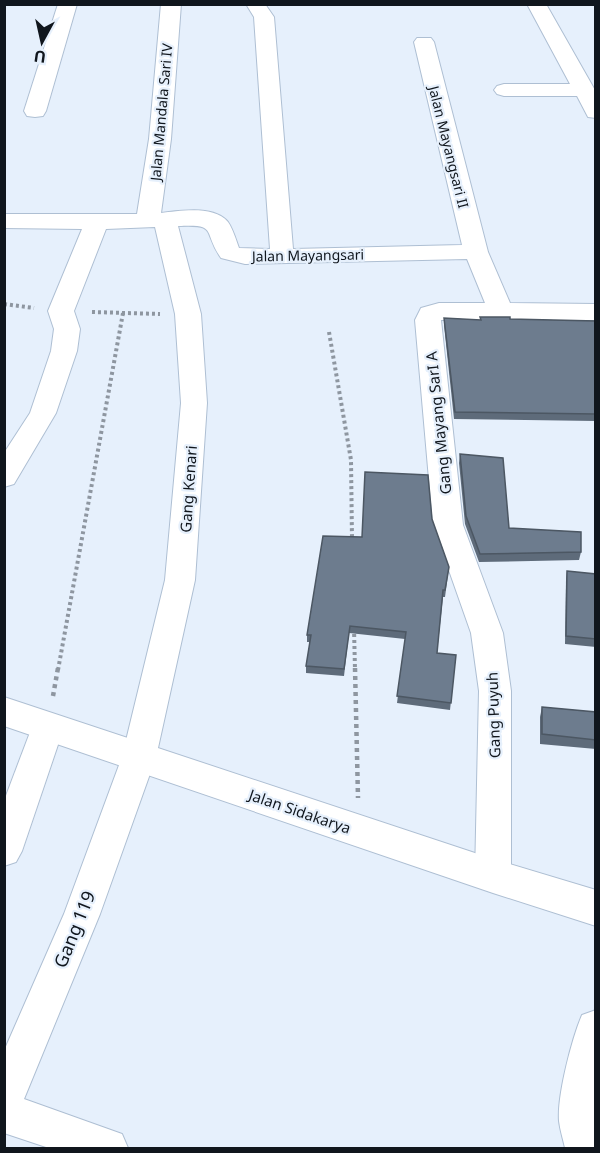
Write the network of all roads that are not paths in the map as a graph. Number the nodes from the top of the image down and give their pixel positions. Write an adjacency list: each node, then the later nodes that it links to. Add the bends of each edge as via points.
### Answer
1 (68, 4): 8 (street)
2 (171, 4): 10 (street, Jalan Mandala Sari IV, via 155,186)
3 (255, 4): 14 (street, via 264,16)
4 (536, 4): 7 (street)
5 (424, 42): 13 (street, Jalan Mayangsari II)
6 (504, 90): 7 (street)
7 (583, 90): 9 (street)
8 (35, 111)
9 (596, 112)
10 (156, 219): 12 (street, Jalan Mayangsari); 14 (street, Jalan Mayangsari, via 206,218 218,225 229,253); 21 (street, Gang Kenari, via 170,237 188,314 194,403 180,580)
11 (4, 221): 12 (street, Jalan Mayangsari)
12 (97, 222): 17 (street, via 61,310 67,329 64,351 43,413)
13 (476, 252): 14 (street, Jalan Mayangsari); 15 (street)
14 (282, 256)
15 (501, 311): 16 (street); 18 (street, Gang Mayang SarI A, via 439,311 430,314 428,320)
16 (596, 312)
17 (4, 477)
18 (448, 525): 23 (street, Gang Puyuh, via 487,633 495,691)
19 (4, 711): 20 (street, Jalan Sidakarya)
20 (51, 711): 21 (street, Jalan Sidakarya); 22 (street)
21 (140, 757): 23 (street, Jalan Sidakarya); 26 (street, Gang 119, via 82,914)
22 (4, 851)
23 (493, 876): 24 (street, Jalan Sidakarya)
24 (596, 908)
25 (596, 1029): 28 (street, via 581,1095 579,1119)
26 (4, 1102): 27 (street, Gang 119, via 11,1116)
27 (108, 1149)
28 (585, 1149)

